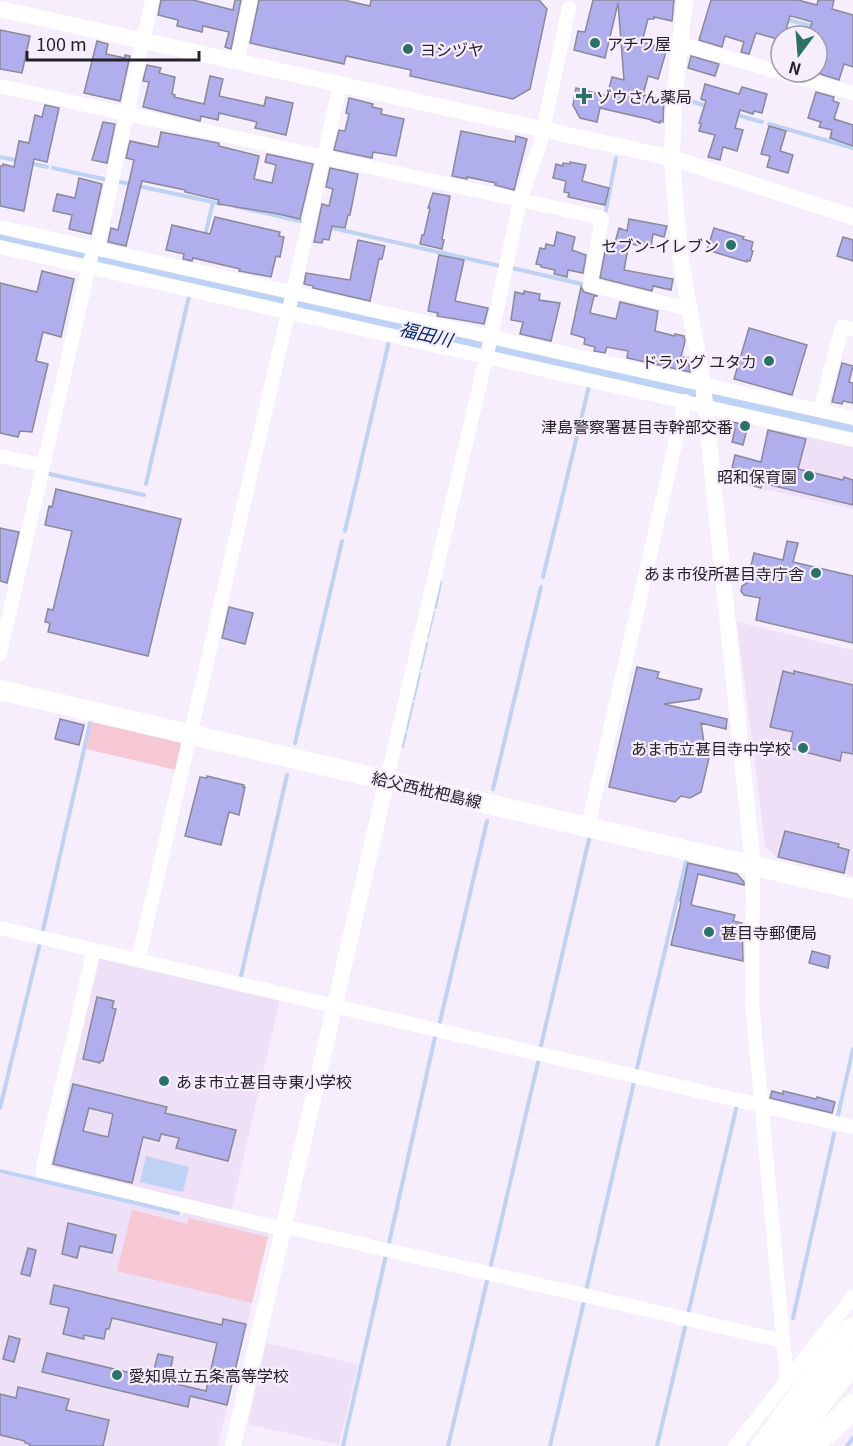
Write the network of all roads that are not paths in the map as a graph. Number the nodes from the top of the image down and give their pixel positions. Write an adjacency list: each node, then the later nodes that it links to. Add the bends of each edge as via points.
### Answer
1 (152, 0): 6 (street)
2 (250, 0): 8 (street)
3 (685, 0): 7 (street)
4 (569, 8): 13 (street)
5 (0, 9): 6 (street)
6 (142, 41): 8 (street); 12 (street)
7 (680, 44): 11 (street); 15 (street)
8 (237, 62): 9 (street)
9 (339, 84): 13 (street); 14 (street)
10 (0, 86): 12 (street)
11 (853, 93)
12 (126, 114): 14 (street); 20 (street)
13 (544, 130): 15 (street); 16 (street)
14 (323, 157): 16 (street); 21 (street)
15 (672, 158): 17 (street); 22 (street, via 680,256)
16 (520, 201): 22 (street, via 602,218 590,285); 25 (street)
17 (853, 217)
18 (0, 227): 20 (street)
19 (0, 247): 20 (street)
20 (92, 256): 21 (street); 23 (street); 34 (street)
21 (293, 292): 23 (street); 25 (street)
22 (690, 309): 27 (street)
23 (288, 311): 26 (street); 37 (street)
24 (853, 330): 30 (street, via 842,327)
25 (491, 337): 26 (street); 27 (street)
26 (487, 356): 28 (street); 38 (street)
27 (703, 384): 29 (street); 30 (street)
28 (685, 402): 29 (street); 39 (street)
29 (705, 404): 32 (street); 40 (street)
30 (820, 410): 31 (street)
31 (853, 418)
32 (853, 440)
33 (0, 456): 34 (street)
34 (42, 465): 35 (street)
35 (0, 654)
36 (0, 690): 37 (main road, 給父西枇杷島線)
37 (190, 734): 38 (main road, 給父西枇杷島線); 44 (street)
38 (387, 779): 39 (main road, 給父西枇杷島線); 45 (street)
39 (588, 826): 40 (main road, 給父西枇杷島線)
40 (753, 865): 41 (main road, 給父西枇杷島線); 46 (street, via 752,1003)
41 (853, 889)
42 (0, 928): 43 (street)
43 (94, 950): 44 (street); 48 (street, via 42,1171)
44 (138, 960): 45 (street)
45 (334, 1006): 46 (street); 48 (street)
46 (761, 1106): 47 (street); 51 (street)
47 (853, 1126)
48 (283, 1228): 51 (street); 56 (street)
49 (853, 1297): 53 (street)
50 (853, 1329): 58 (highway)
51 (783, 1341): 53 (street)
52 (853, 1361): 59 (highway)
53 (787, 1381): 57 (street)
54 (853, 1386): 60 (highway)
55 (853, 1406): 60 (highway)
56 (233, 1446)
57 (735, 1446)
58 (763, 1446)
59 (786, 1446)
60 (806, 1446)

